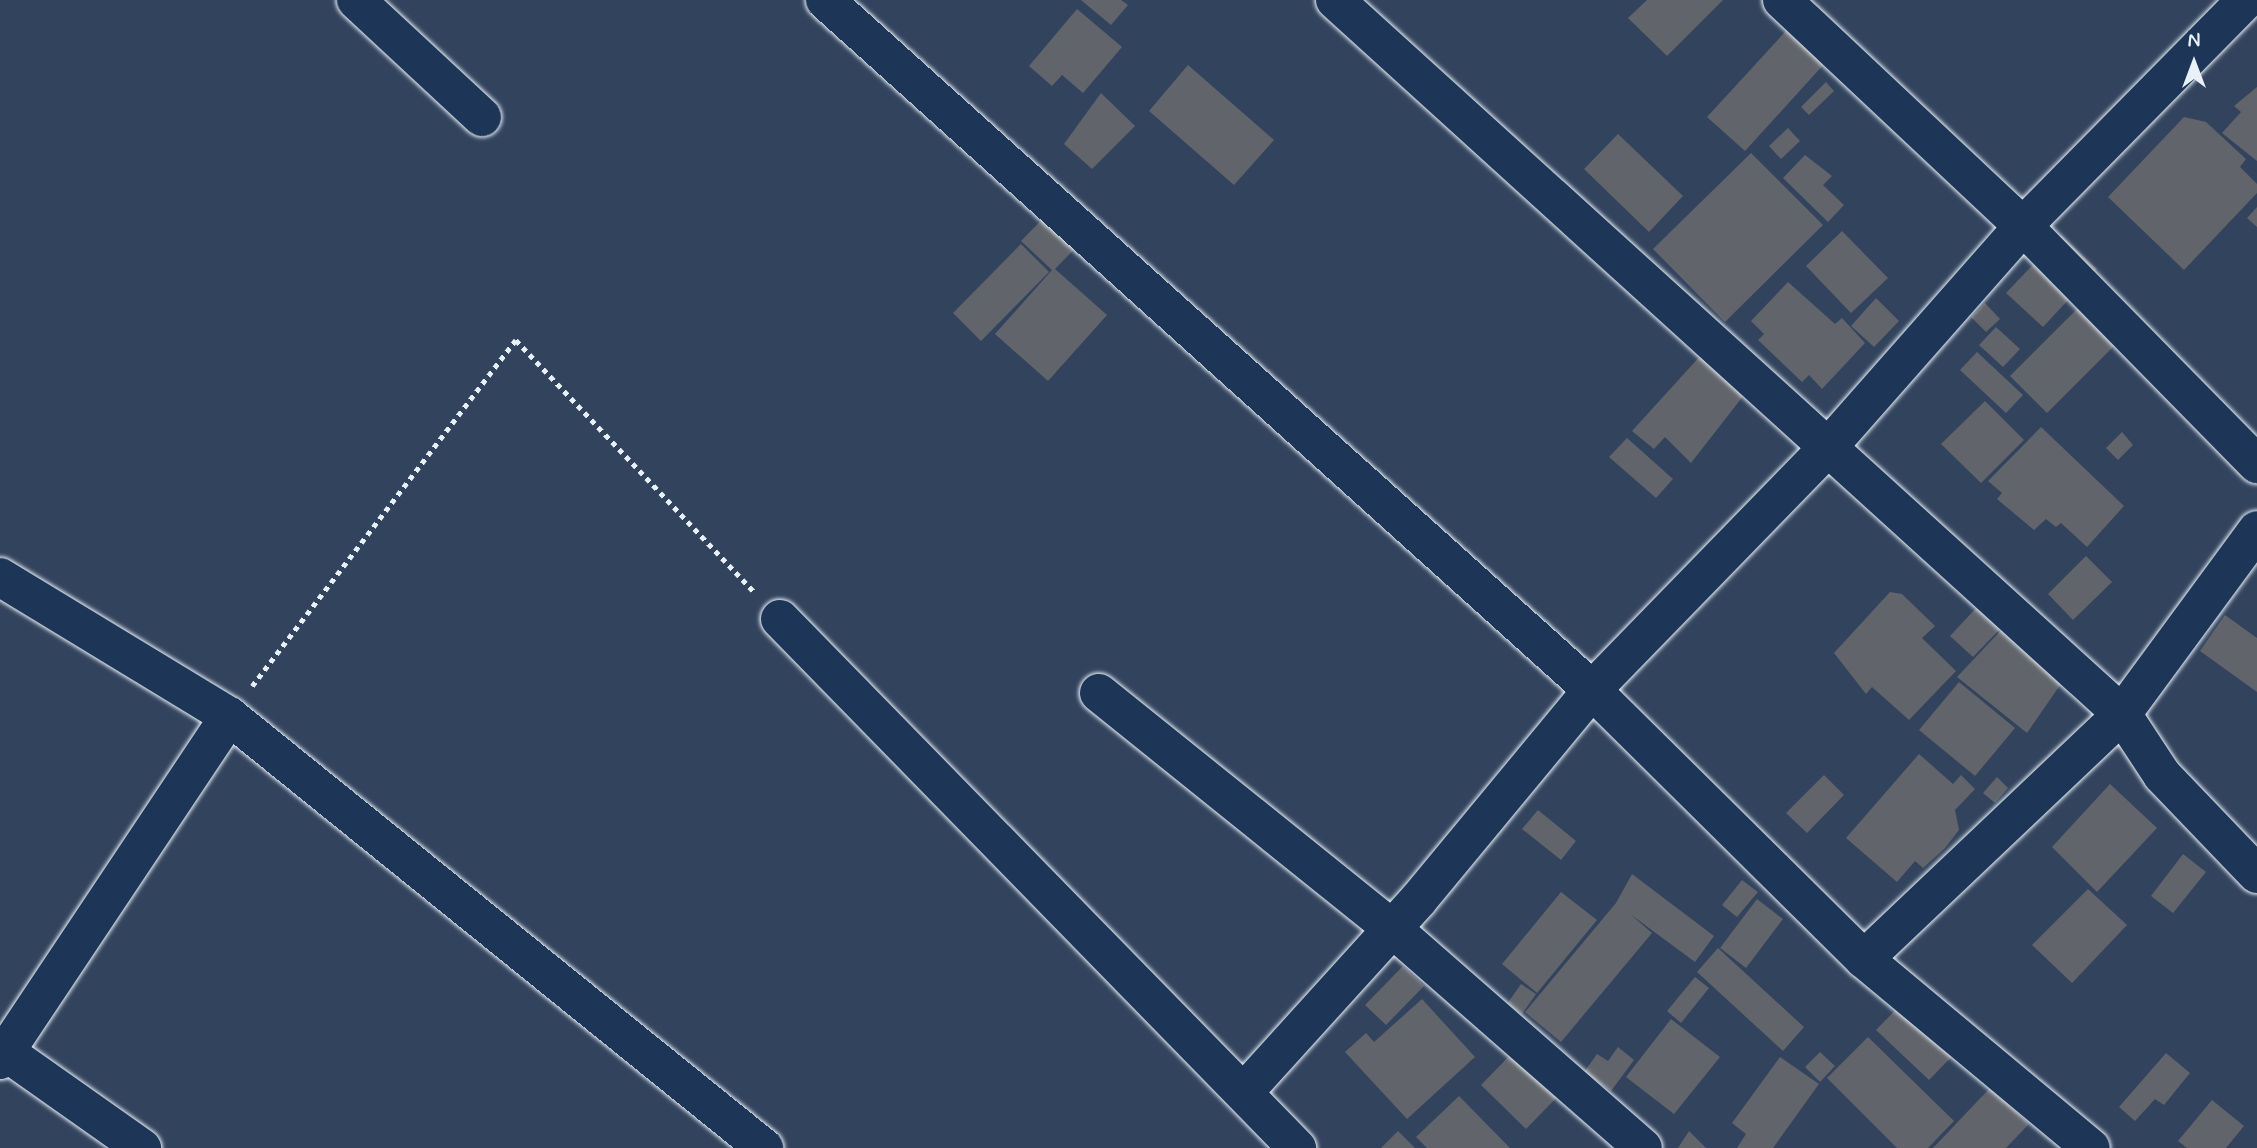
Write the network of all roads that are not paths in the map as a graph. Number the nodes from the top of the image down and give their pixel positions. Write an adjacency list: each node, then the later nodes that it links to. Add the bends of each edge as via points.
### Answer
1 (356, 0): 6 (street)
2 (825, 0): 13 (street)
3 (1335, 0): 8 (street)
4 (1782, 0): 7 (street)
5 (2246, 0): 7 (street)
6 (482, 117)
7 (2023, 226): 8 (street); 9 (street)
8 (1830, 444): 13 (street); 15 (street)
9 (2257, 464)
10 (2257, 530): 15 (street)
11 (0, 577): 16 (street)
12 (780, 619): 21 (street)
13 (1592, 690): 18 (street); 19 (street)
14 (1099, 693): 18 (street)
15 (2122, 714): 17 (street, via 2162,775); 19 (street)
16 (229, 716): 20 (street); 22 (street)
17 (2257, 874)
18 (1393, 929): 21 (street); 25 (street)
19 (1864, 959): 26 (street)
20 (2, 1053): 23 (street)
21 (1245, 1091): 24 (street)
22 (740, 1141)
23 (142, 1148)
24 (1297, 1148)
25 (1643, 1148)
26 (2091, 1148)

